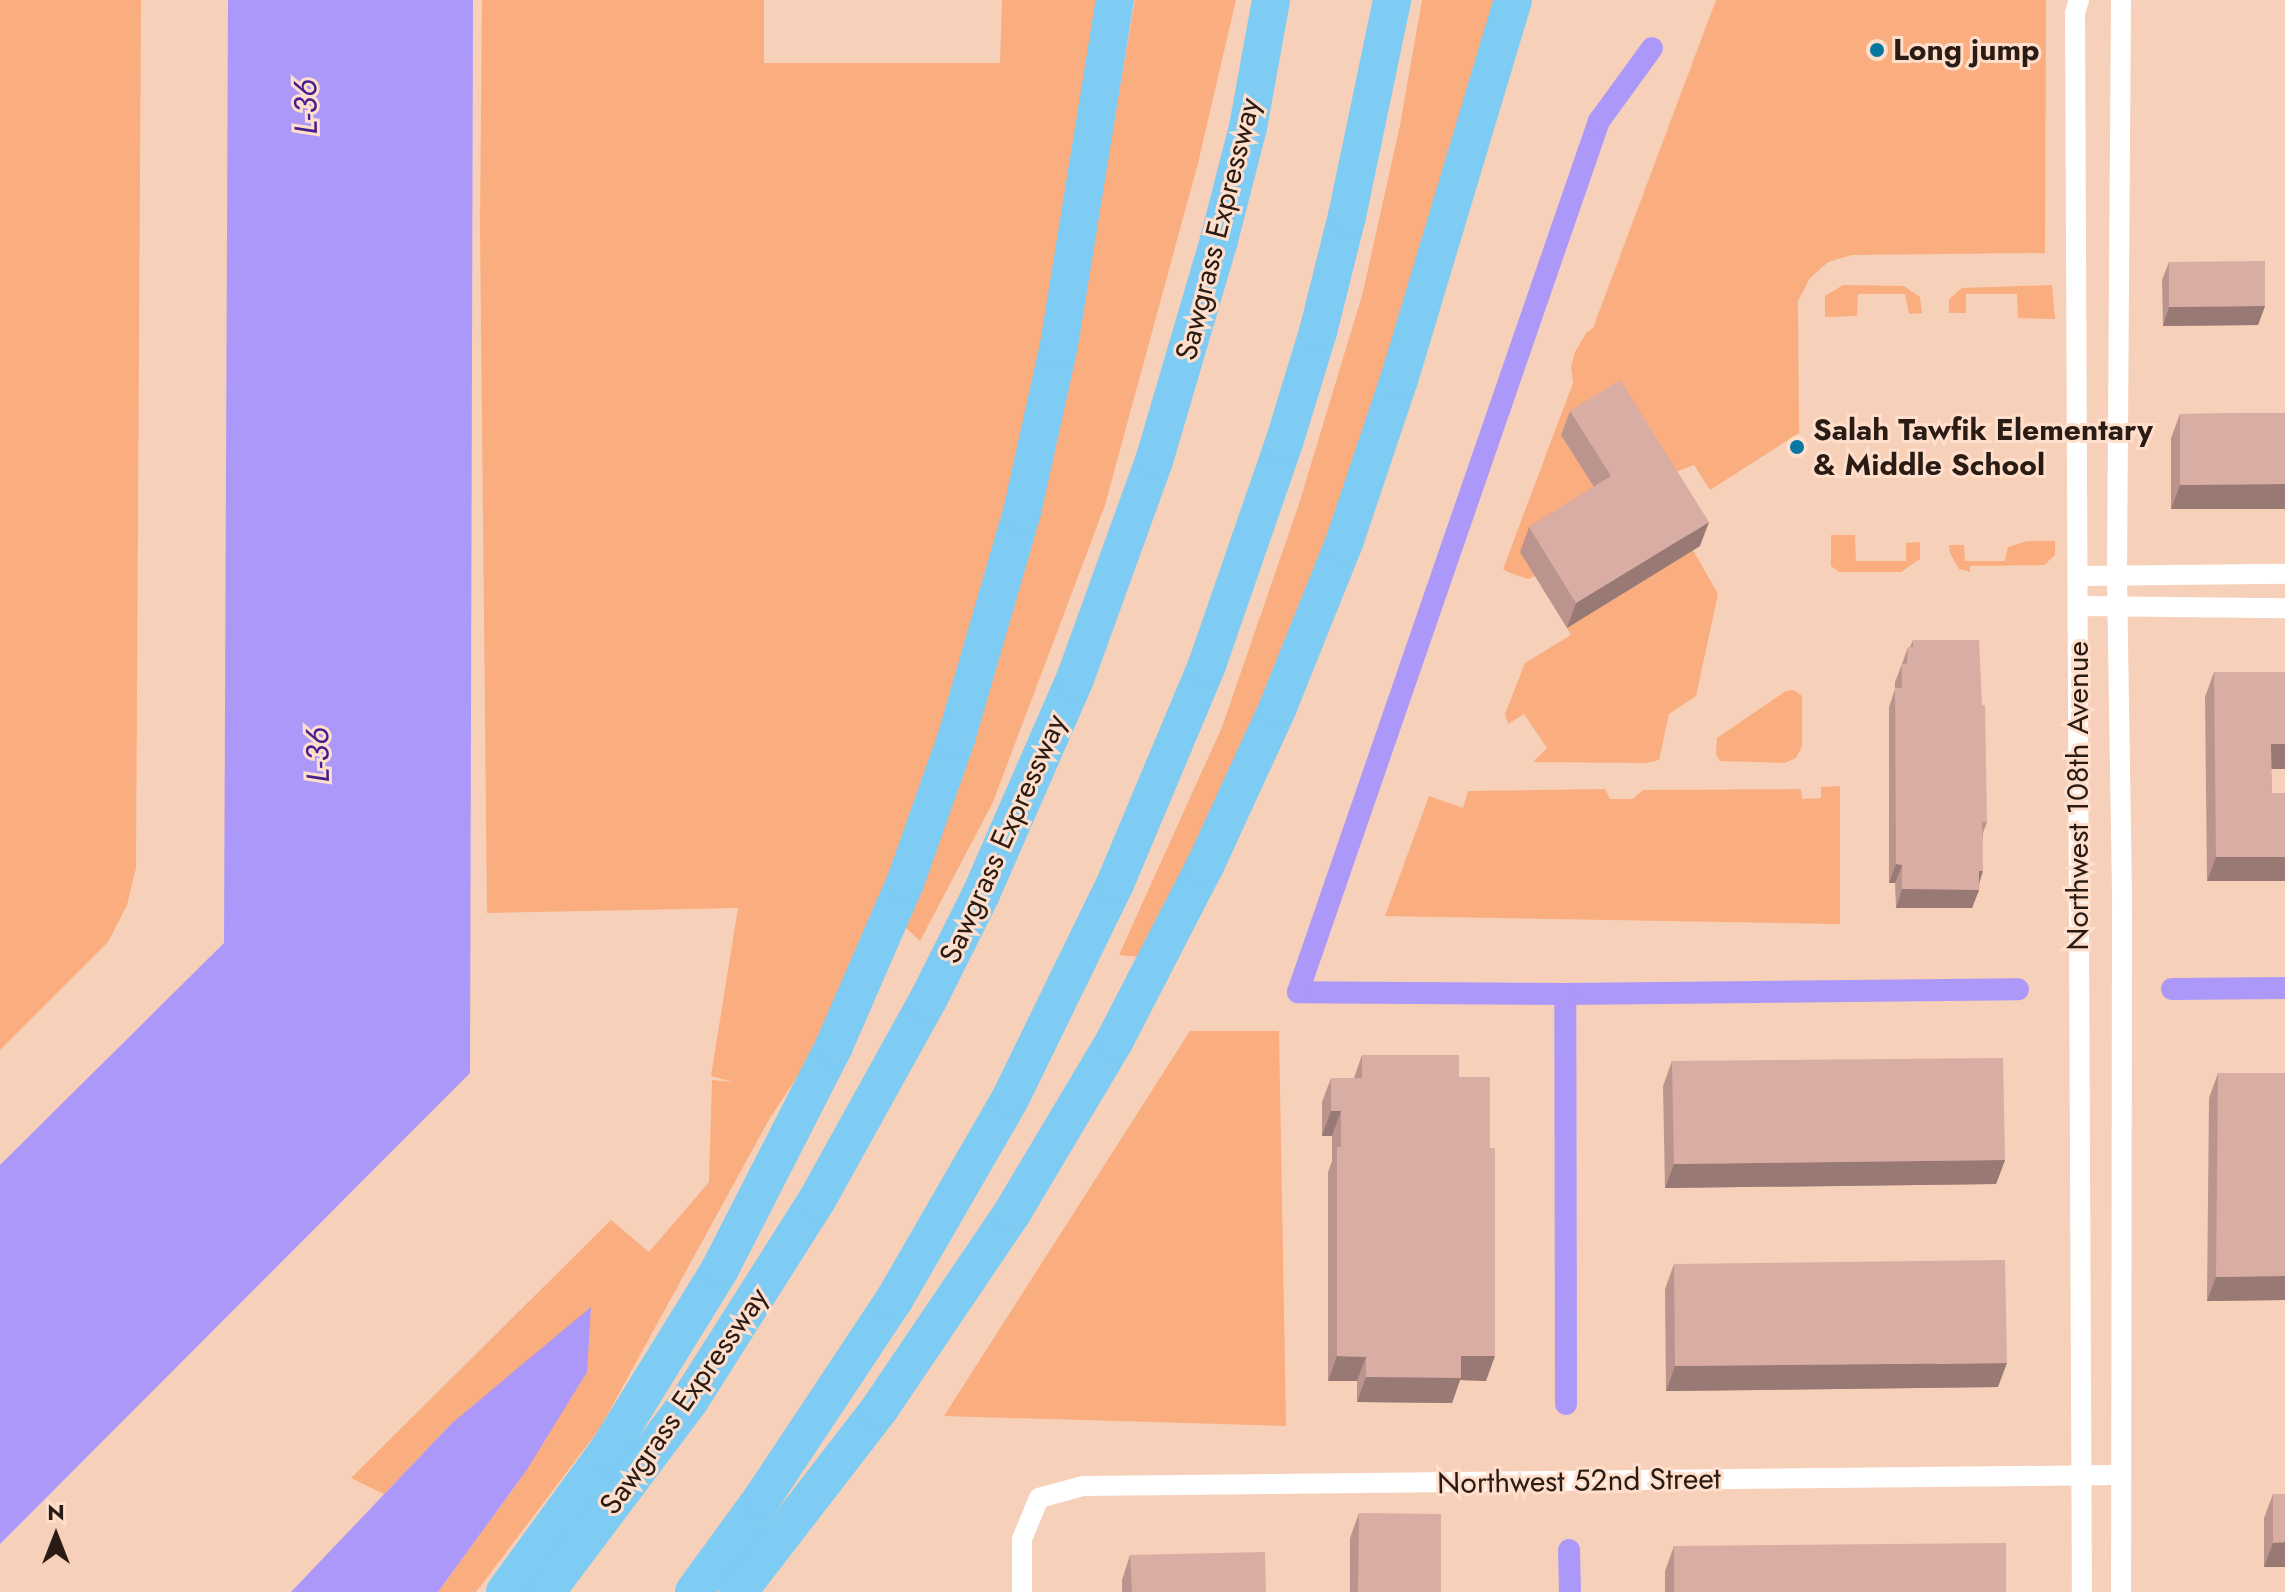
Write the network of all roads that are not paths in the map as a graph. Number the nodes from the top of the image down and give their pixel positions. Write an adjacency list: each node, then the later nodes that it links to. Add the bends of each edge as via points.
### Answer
1 (1115, 0): 15 (highway, via 1062,330 1026,496 970,696 905,883 828,1059 720,1269 617,1437)
2 (1271, 0): 16 (highway, Sawgrass Expressway, via 1223,226 1154,461 1075,679 981,894 817,1200 690,1400)
3 (1392, 0): 17 (highway, via 1347,216 1284,443 1207,665 1115,884 1011,1097 894,1300)
4 (1513, 0): 18 (highway, via 1399,380 1344,543 1278,707 1205,866 1115,1040 1012,1213 880,1408)
5 (2079, 0): 8 (street, Northwest 108th Avenue)
6 (2121, 0): 9 (street, Northwest 108th Avenue)
7 (2285, 574): 9 (street)
8 (2078, 576): 9 (street); 10 (street, Northwest 108th Avenue)
9 (2117, 577): 11 (street, Northwest 108th Avenue)
10 (2078, 606): 11 (street); 14 (street, Northwest 108th Avenue)
11 (2118, 607): 12 (street); 13 (street, Northwest 108th Avenue)
12 (2285, 608)
13 (2121, 1475): 14 (street, Northwest 52nd Street); 21 (street, Northwest 108th Avenue)
14 (2081, 1476): 19 (street, Northwest 52nd Street, via 1083,1486 1039,1498 1022,1539); 20 (street, Northwest 108th Avenue)
15 (505, 1592)
16 (546, 1592)
17 (694, 1592)
18 (738, 1592)
19 (1022, 1592)
20 (2082, 1592)
21 (2121, 1592)

